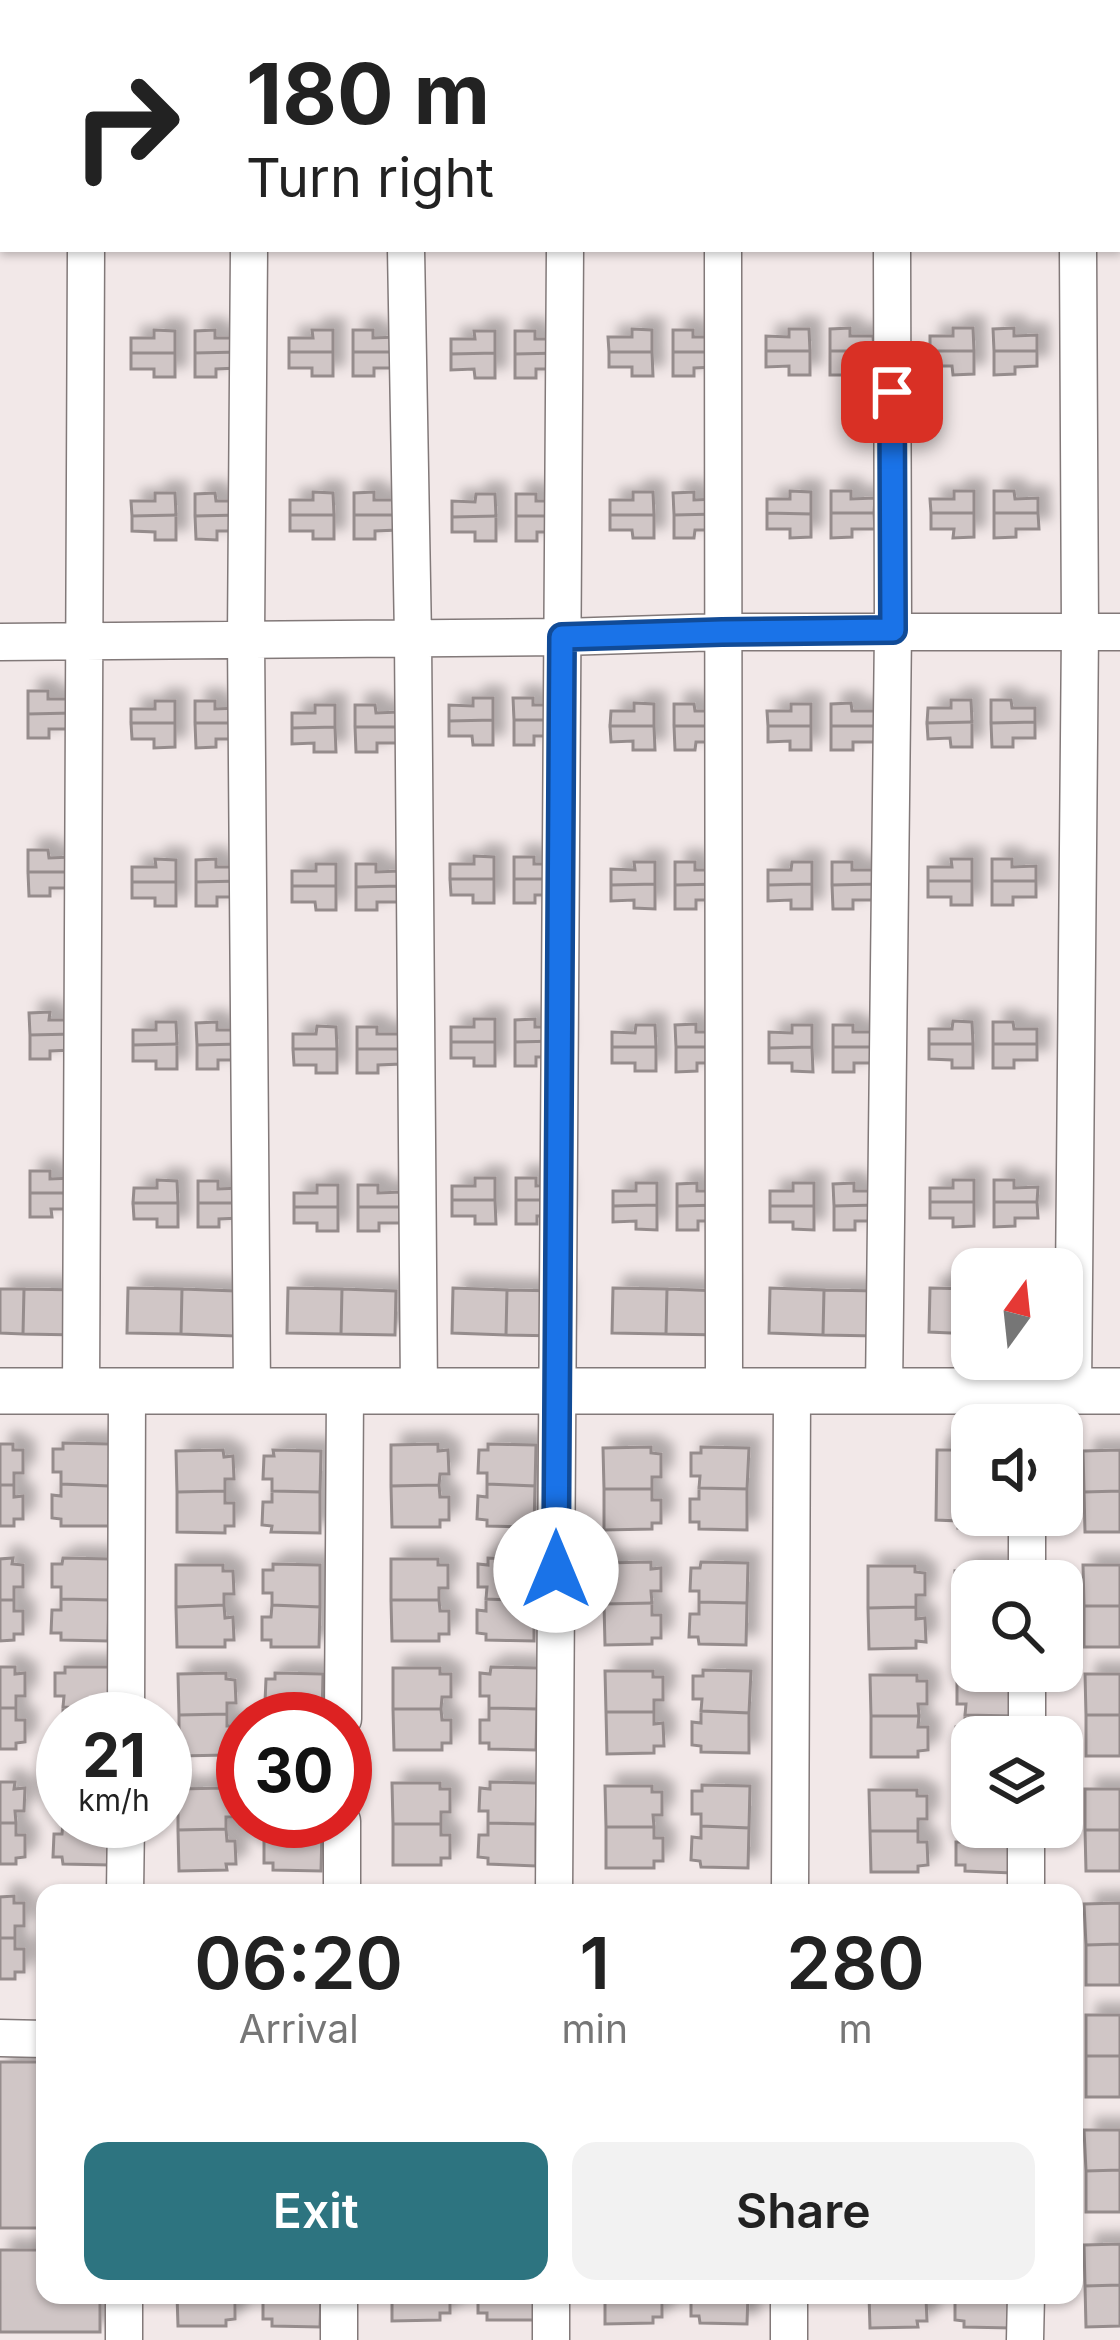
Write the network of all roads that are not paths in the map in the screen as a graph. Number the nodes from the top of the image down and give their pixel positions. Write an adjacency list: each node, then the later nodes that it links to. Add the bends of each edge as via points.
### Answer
1 (86, 252): 15 (street)
2 (249, 252): 13 (street)
3 (406, 252): 14 (street)
4 (565, 252): 12 (street)
5 (723, 252): 10 (street)
6 (892, 252): 8 (street)
7 (1078, 252): 9 (street)
8 (893, 630): 9 (street); 10 (street); 26 (street)
9 (1080, 631): 11 (street); 27 (street)
10 (722, 632): 12 (street); 24 (street)
11 (1120, 632)
12 (562, 637): 14 (street); 23 (street)
13 (246, 638): 14 (street); 15 (street); 20 (street)
14 (413, 638): 22 (street)
15 (83, 641): 16 (street); 18 (street)
16 (0, 642)
17 (0, 1391): 18 (street)
18 (81, 1391): 19 (street)
19 (127, 1391): 20 (street); 31 (street)
20 (252, 1391): 21 (street)
21 (345, 1391): 22 (street); 32 (street)
22 (418, 1391): 23 (street)
23 (557, 1391): 24 (street); 38 (street)
24 (724, 1391): 25 (street)
25 (792, 1391): 26 (street); 39 (street)
26 (884, 1391): 29 (street)
27 (1073, 1391): 28 (street); 30 (street)
28 (1120, 1391)
29 (993, 1404)
30 (1038, 1404)
31 (126, 1692)
32 (343, 1692)
33 (126, 1848): 36 (street)
34 (342, 1848): 37 (street)
35 (1027, 1848): 40 (street)
36 (125, 1884)
37 (342, 1884)
38 (554, 1884)
39 (790, 1884)
40 (1026, 1884)
41 (0, 2038): 42 (street)
42 (36, 2039)
43 (124, 2304): 48 (street)
44 (339, 2304): 49 (street)
45 (551, 2304): 50 (street)
46 (789, 2304): 51 (street)
47 (1026, 2304): 52 (street)
48 (124, 2340)
49 (339, 2340)
50 (551, 2340)
51 (788, 2340)
52 (1025, 2340)

